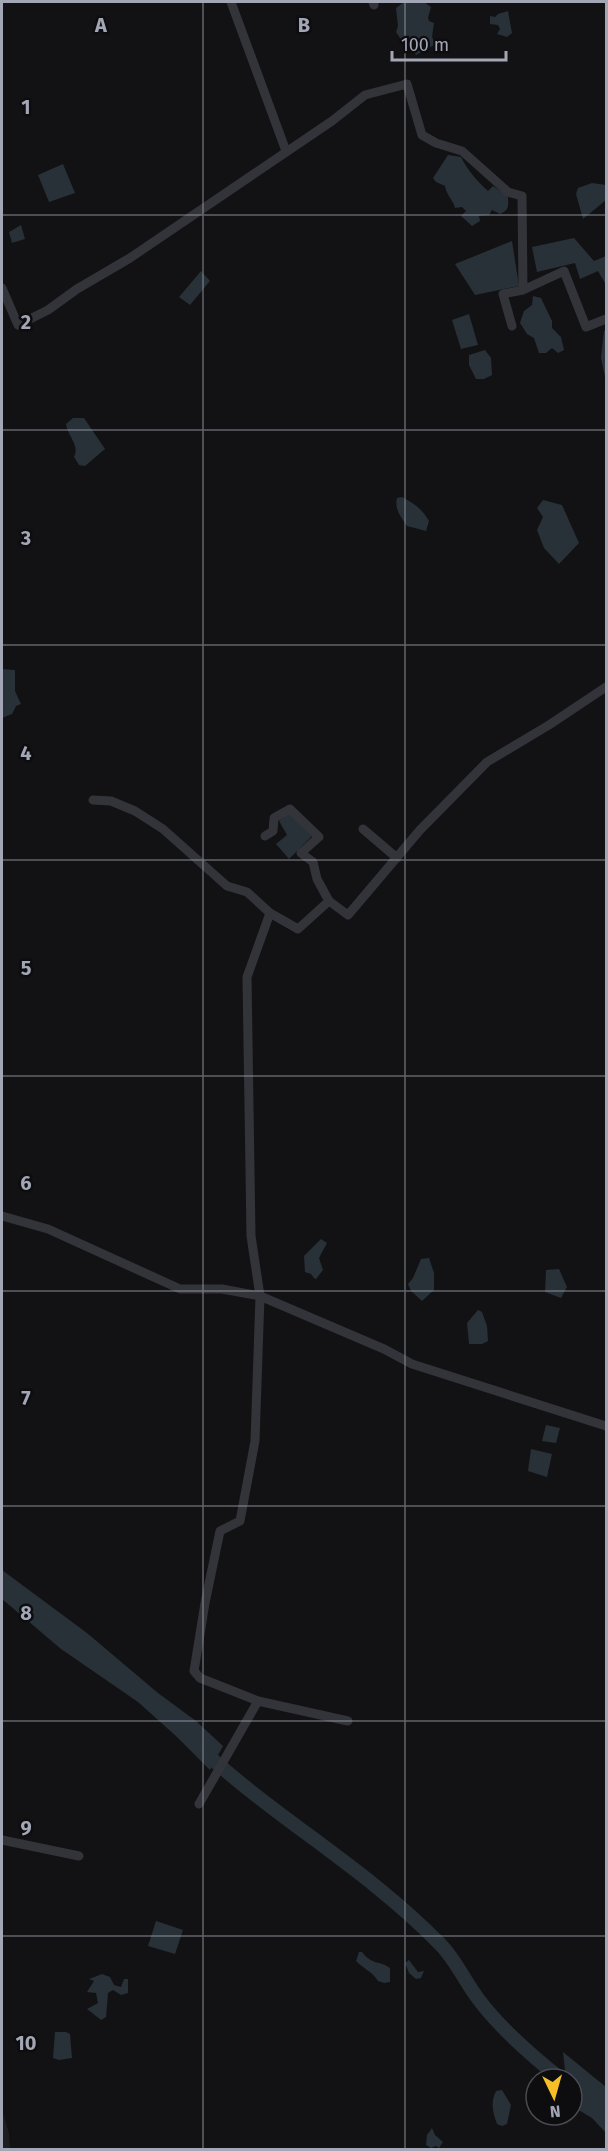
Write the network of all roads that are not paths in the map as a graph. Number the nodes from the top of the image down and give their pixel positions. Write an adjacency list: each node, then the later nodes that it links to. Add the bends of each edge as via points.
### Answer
1 (231, 2): 2 (street)
2 (286, 151): 3 (street, via 130,258 18,325); 4 (street, via 365,95 407,84 422,135 462,151 508,192 522,196)
3 (2, 288)
4 (523, 290): 5 (street, via 564,272 586,327); 6 (street, via 504,294)
5 (606, 319)
6 (512, 326)
7 (606, 687): 11 (street, via 487,762)
8 (93, 800): 13 (street, via 111,801 135,811 163,829 227,886 247,892)
9 (363, 829): 11 (street)
10 (265, 836): 12 (street, via 273,831 274,819 290,809 319,837 301,853 313,862)
11 (397, 858): 12 (street, via 348,915)
12 (329, 901): 13 (street, via 298,929)
13 (270, 913): 15 (street, via 247,978 251,1236)
14 (2, 1216): 15 (street, via 48,1229 180,1289 222,1289)
15 (260, 1296): 16 (street, via 411,1364); 17 (street, via 255,1441 240,1521 220,1531 194,1662 194,1671 200,1678)
16 (606, 1426)
17 (258, 1701): 18 (street); 19 (street)
18 (348, 1721)
19 (199, 1804)
20 (2, 1840): 21 (street)
21 (79, 1856)

